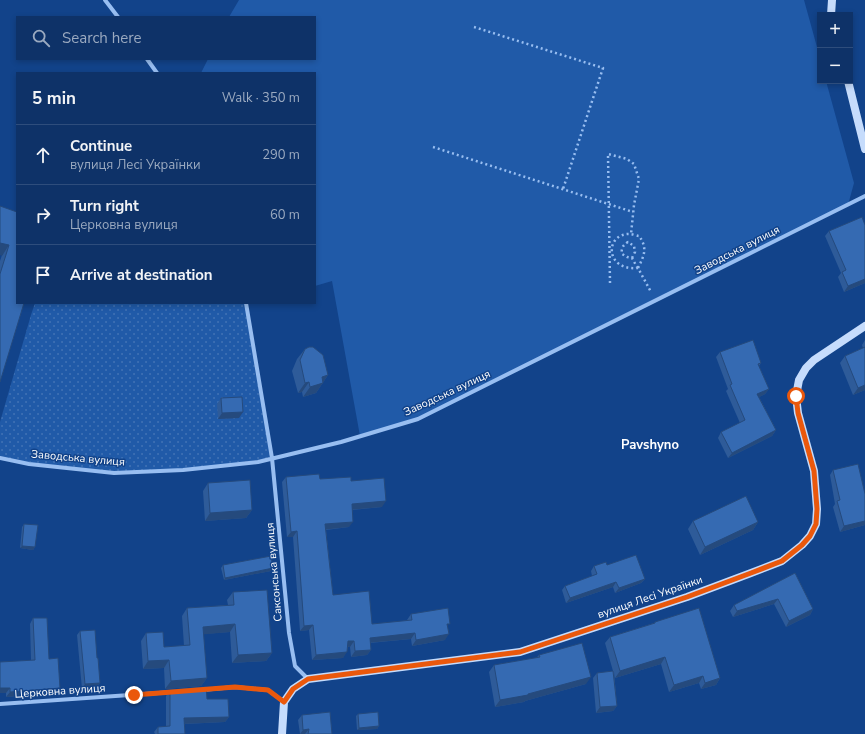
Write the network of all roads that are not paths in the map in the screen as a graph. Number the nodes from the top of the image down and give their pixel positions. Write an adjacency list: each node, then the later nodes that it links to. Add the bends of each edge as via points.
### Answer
1 (105, 0): 4 (street)
2 (832, 0): 3 (street)
3 (832, 12)
4 (117, 16)
5 (148, 60): 6 (street)
6 (156, 72)
7 (849, 84): 8 (street)
8 (865, 149)
9 (865, 196): 13 (street, Заводська вулиця, via 418,419 341,442)
10 (246, 304): 13 (street, Саксонська вулиця)
11 (865, 326): 14 (street, вулиця Лесі Українки, via 814,360 799,380 796,396 798,413 814,471 816,524 802,545 782,561 687,597 520,652)
12 (0, 458): 13 (street, Заводська вулиця, via 29,464 114,473 183,470 258,462)
13 (272, 458): 14 (street, Саксонська вулиця, via 289,633 295,666)
14 (308, 679): 17 (street, вулиця Лесі Українки, via 293,689)
15 (196, 690): 17 (street, via 235,687 268,690)
16 (181, 692): 18 (street, Церковна вулиця)
17 (284, 702): 19 (street)
18 (0, 704)
19 (282, 734)

